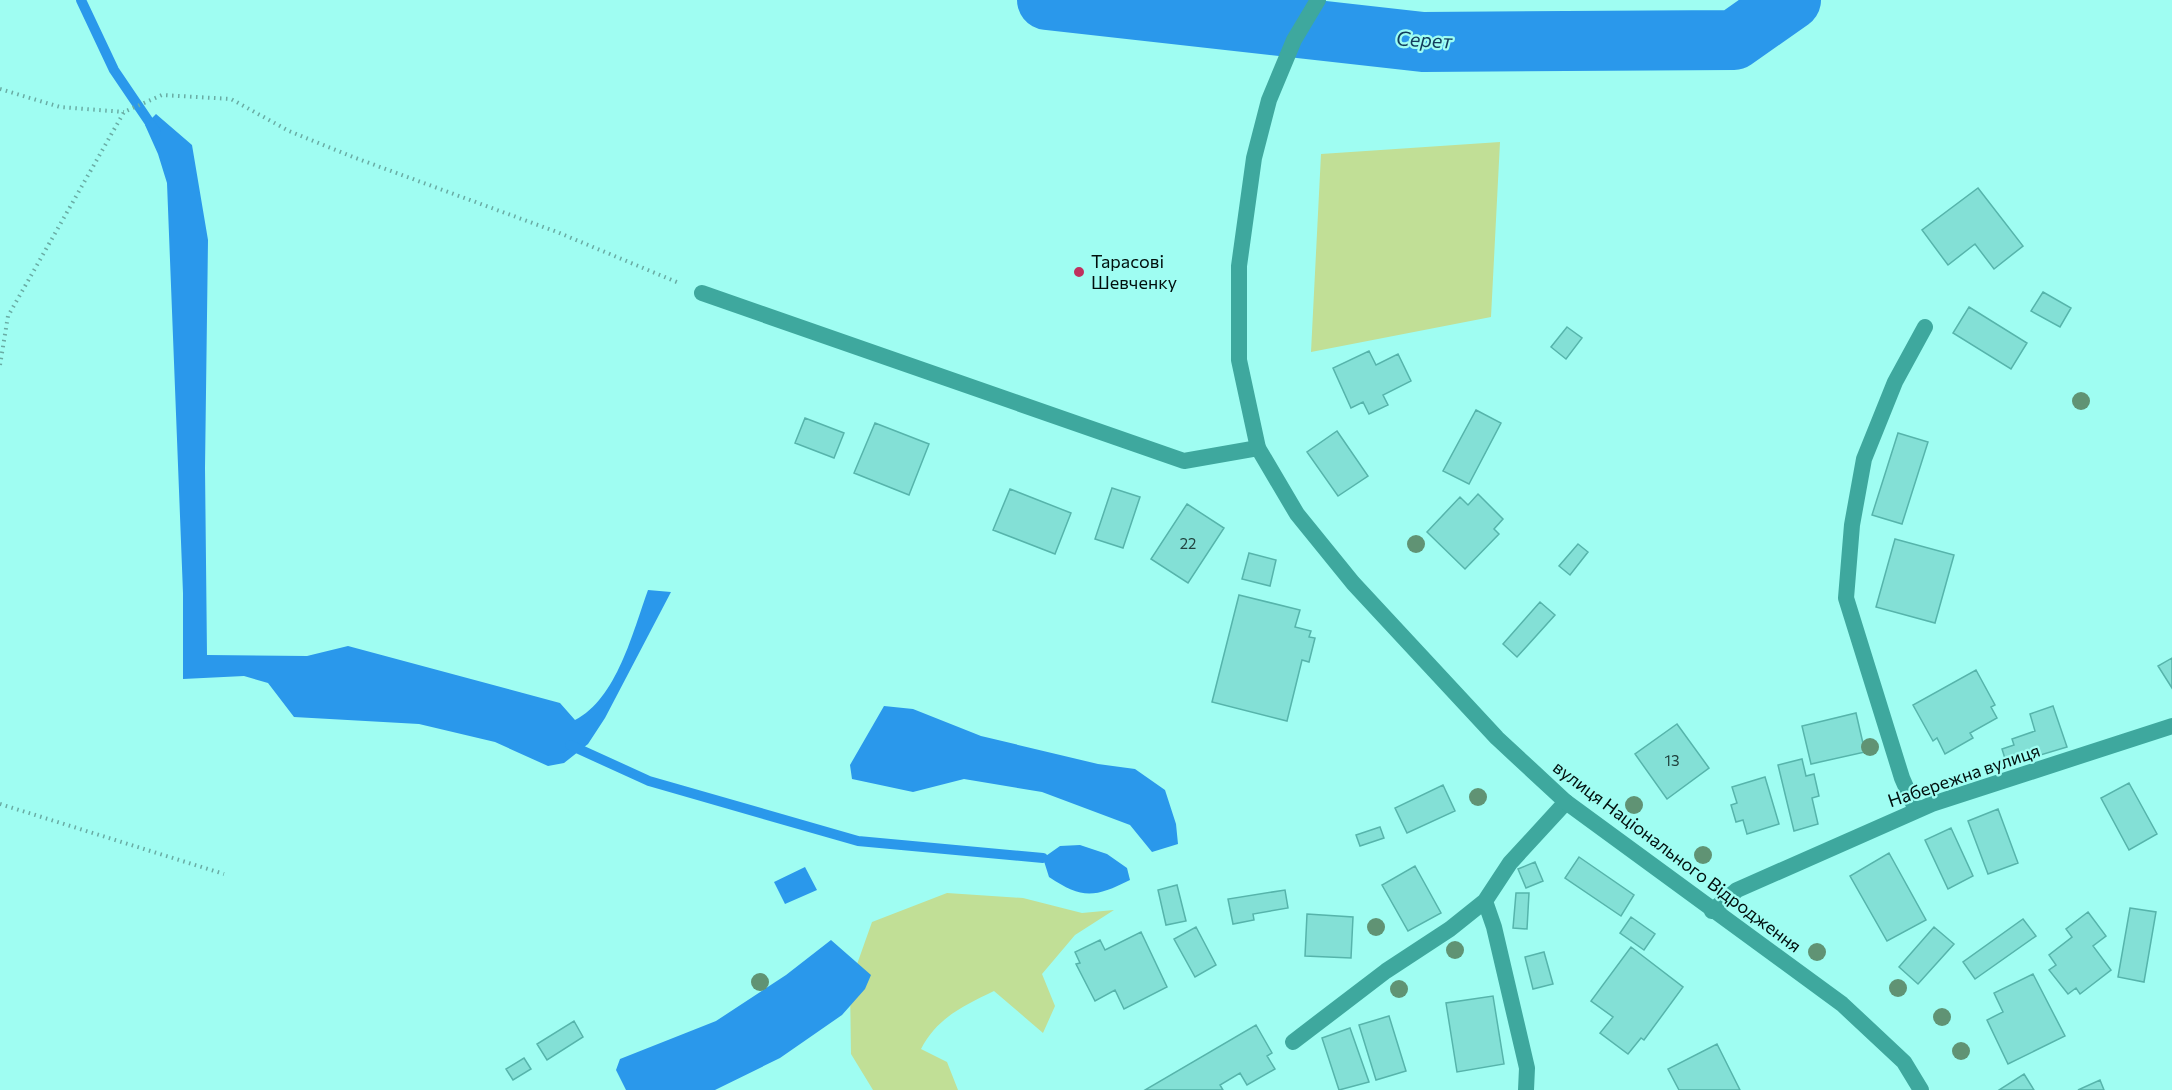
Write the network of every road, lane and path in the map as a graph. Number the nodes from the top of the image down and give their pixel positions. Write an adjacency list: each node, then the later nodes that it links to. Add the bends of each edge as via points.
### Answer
1 (1318, 0): 7 (street, вулиця Національного Відродження, via 1294,40 1269,100 1254,158 1239,266 1239,360)
2 (0, 89): 3 (path, via 60,107)
3 (124, 112): 4 (path, via 162,95 231,99 353,157 557,232); 6 (path, via 8,316)
4 (702, 292): 7 (street, via 1184,461)
5 (1925, 327): 11 (street, via 1895,382 1864,459 1852,525 1846,598 1902,778)
6 (0, 364)
7 (1258, 448): 9 (street, вулиця Національного Відродження, via 1297,514 1353,582 1497,738)
8 (2172, 726): 11 (street, Набережна вулиця)
9 (1566, 802): 13 (street, via 1510,863); 14 (street, вулиця Національного Відродження)
10 (0, 804): 12 (path)
11 (1916, 810): 14 (street, Набережна вулиця, via 1737,890)
12 (224, 874)
13 (1485, 901): 15 (street); 16 (street, via 1527,1068)
14 (1712, 911): 17 (street, вулиця Національного Відродження, via 1842,1004 1904,1062)
15 (1293, 1042)
16 (1526, 1090)
17 (1921, 1090)

